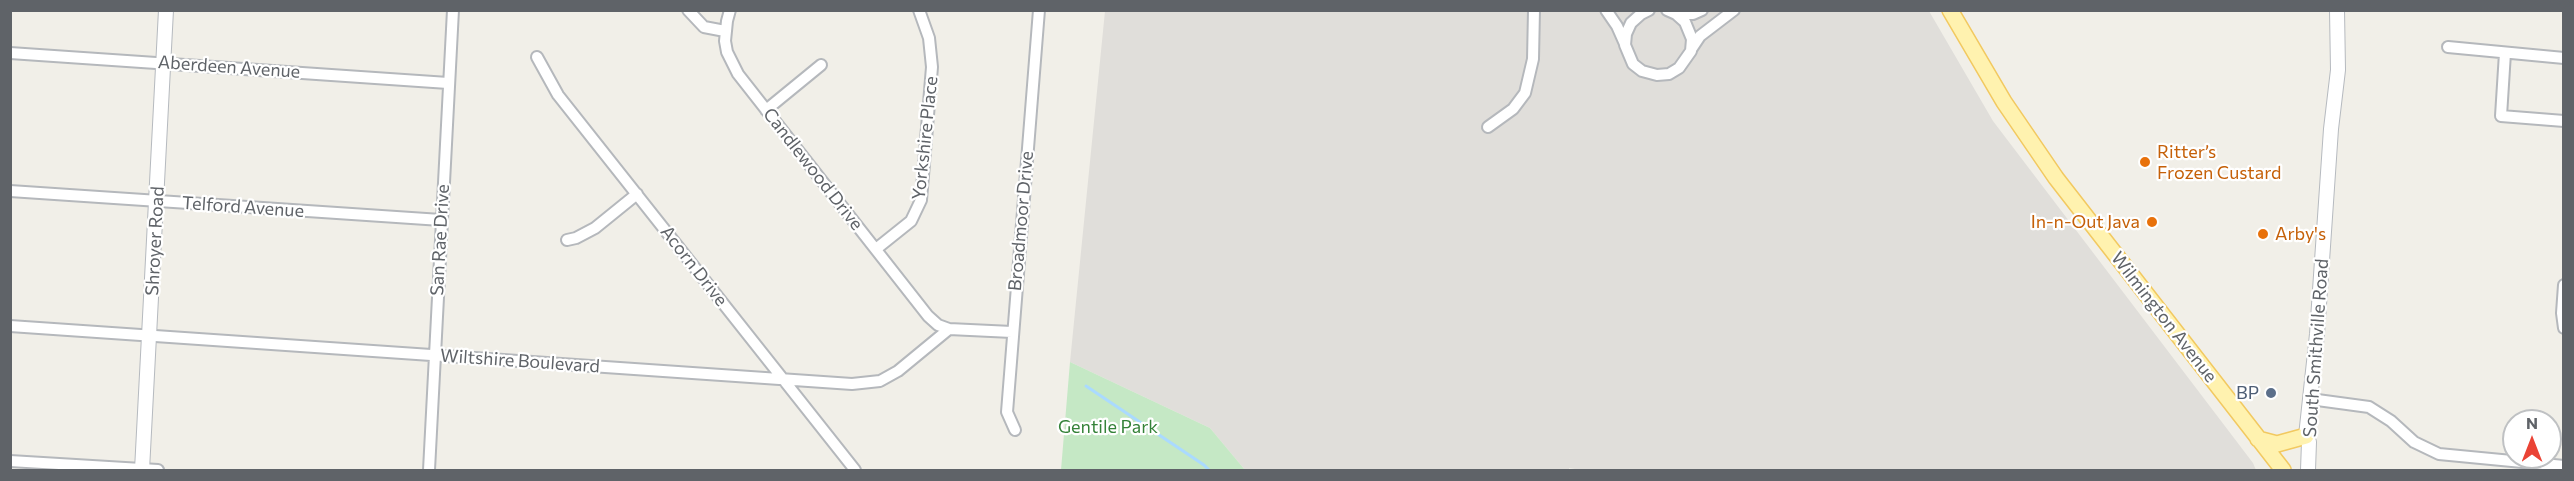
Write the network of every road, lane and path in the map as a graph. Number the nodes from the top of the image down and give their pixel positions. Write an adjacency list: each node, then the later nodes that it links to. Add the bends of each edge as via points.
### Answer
1 (166, 10): 23 (main road, Shroyer Road)
2 (453, 10): 25 (street, San Rae Drive)
3 (688, 10): 15 (street, via 704,27)
4 (730, 10): 15 (street)
5 (919, 10): 34 (street, Yorkshire Place, via 929,38 932,67 921,200 911,221)
6 (1039, 10): 39 (street, Broadmoor Drive)
7 (1534, 10): 28 (street, via 1533,59 1525,93 1513,109)
8 (1606, 10): 16 (street)
9 (1702, 10): 14 (street, via 1693,14)
10 (1734, 10): 18 (street, via 1700,36)
11 (1950, 10): 46 (main road, Wilmington Avenue, via 2050,171)
12 (2337, 10): 43 (main road, South Smithville Road, via 2338,70)
13 (1641, 12): 16 (street, via 1631,23)
14 (1672, 12): 18 (street, via 1690,32)
15 (725, 31): 26 (street, Candlewood Drive, via 731,62)
16 (1625, 45): 18 (street, via 1633,64 1657,75 1679,68)
17 (2448, 47): 20 (street)
18 (1691, 51)
19 (10, 52): 23 (street, Aberdeen Avenue)
20 (2505, 53): 22 (street); 27 (street, via 2501,116)
21 (537, 57): 30 (street, Acorn Drive, via 558,95)
22 (2564, 58)
23 (164, 63): 25 (street, Aberdeen Avenue); 31 (main road, Shroyer Road)
24 (821, 65): 26 (street)
25 (448, 83): 32 (street, San Rae Drive)
26 (766, 110): 34 (street, Candlewood Drive)
27 (2564, 121)
28 (1488, 127)
29 (10, 192): 31 (street, Telford Avenue)
30 (637, 194): 33 (street, via 595,228); 42 (street, Acorn Drive)
31 (157, 202): 32 (street, Telford Avenue); 40 (main road, Shroyer Road)
32 (441, 220): 41 (street, San Rae Drive)
33 (567, 240)
34 (876, 249): 38 (street, Candlewood Drive, via 930,319)
35 (2564, 285): 37 (street)
36 (10, 326): 40 (street, Wiltshire Boulevard)
37 (2564, 328)
38 (949, 329): 39 (street); 42 (street, Wiltshire Boulevard, via 880,381 852,384)
39 (1012, 332): 44 (street, Broadmoor Drive, via 1007,412)
40 (150, 336): 41 (street, Wiltshire Boulevard); 50 (main road, Shroyer Road)
41 (435, 355): 42 (street, Wiltshire Boulevard); 52 (street, San Rae Drive)
42 (782, 379): 48 (street, Acorn Drive)
43 (2310, 399): 45 (main road, South Smithville Road); 49 (street, via 2368,407 2414,442 2439,454)
44 (1015, 430)
45 (2306, 436): 46 (main road, via 2277,444); 55 (main road, South Smithville Road)
46 (2258, 439): 54 (main road, Wilmington Avenue)
47 (10, 461): 50 (street)
48 (852, 466): 53 (street)
49 (2564, 466)
50 (142, 470): 51 (street)
51 (158, 471)
52 (429, 471)
53 (838, 471)
54 (2283, 471)
55 (2308, 471)

